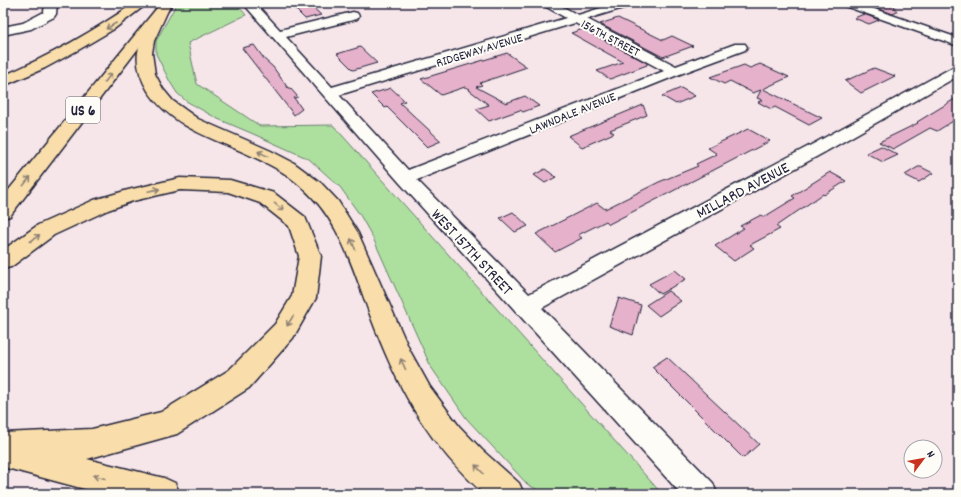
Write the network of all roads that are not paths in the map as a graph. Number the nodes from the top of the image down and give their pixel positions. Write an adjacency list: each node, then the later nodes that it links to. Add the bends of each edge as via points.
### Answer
1 (51, 3): 10 (street, via 50,14 27,26)
2 (142, 3): 16 (main road, one-way to 16, via 116,23 78,45)
3 (248, 3): 11 (street, WEST 157TH STREET)
4 (547, 3): 9 (street, 156TH STREET)
5 (629, 3): 9 (street, RIDGEWAY AVENUE)
6 (849, 3): 12 (street)
7 (161, 5): 19 (main road, US 6); 20 (main road, US 6, one-way to 7); 26 (main road, one-way to 7, via 460,450 437,423 420,397 394,345 348,233 321,194 289,168 198,126 162,99 147,77 145,54 146,41 159,19)
8 (354, 16): 11 (street)
9 (577, 19): 15 (street, 156TH STREET); 17 (street, RIDGEWAY AVENUE)
10 (3, 31)
11 (277, 35): 17 (street, WEST 157TH STREET)
12 (958, 42)
13 (740, 47): 15 (street, LAWNDALE AVENUE)
14 (958, 70): 22 (street, MILLARD AVENUE)
15 (675, 71): 18 (street, LAWNDALE AVENUE)
16 (3, 81)
17 (329, 93): 18 (street, WEST 157TH STREET)
18 (405, 178): 22 (street, WEST 157TH STREET)
19 (3, 188)
20 (3, 211)
21 (3, 261): 23 (main road, one-way to 23, via 46,230 101,204 180,184 230,186 267,198 298,222 310,256 304,298 284,331 238,379 193,408 167,424 92,444)
22 (525, 307): 27 (street, WEST 157TH STREET)
23 (3, 448)
24 (3, 453): 25 (main road, one-way to 24)
25 (164, 494)
26 (508, 494)
27 (702, 494)

